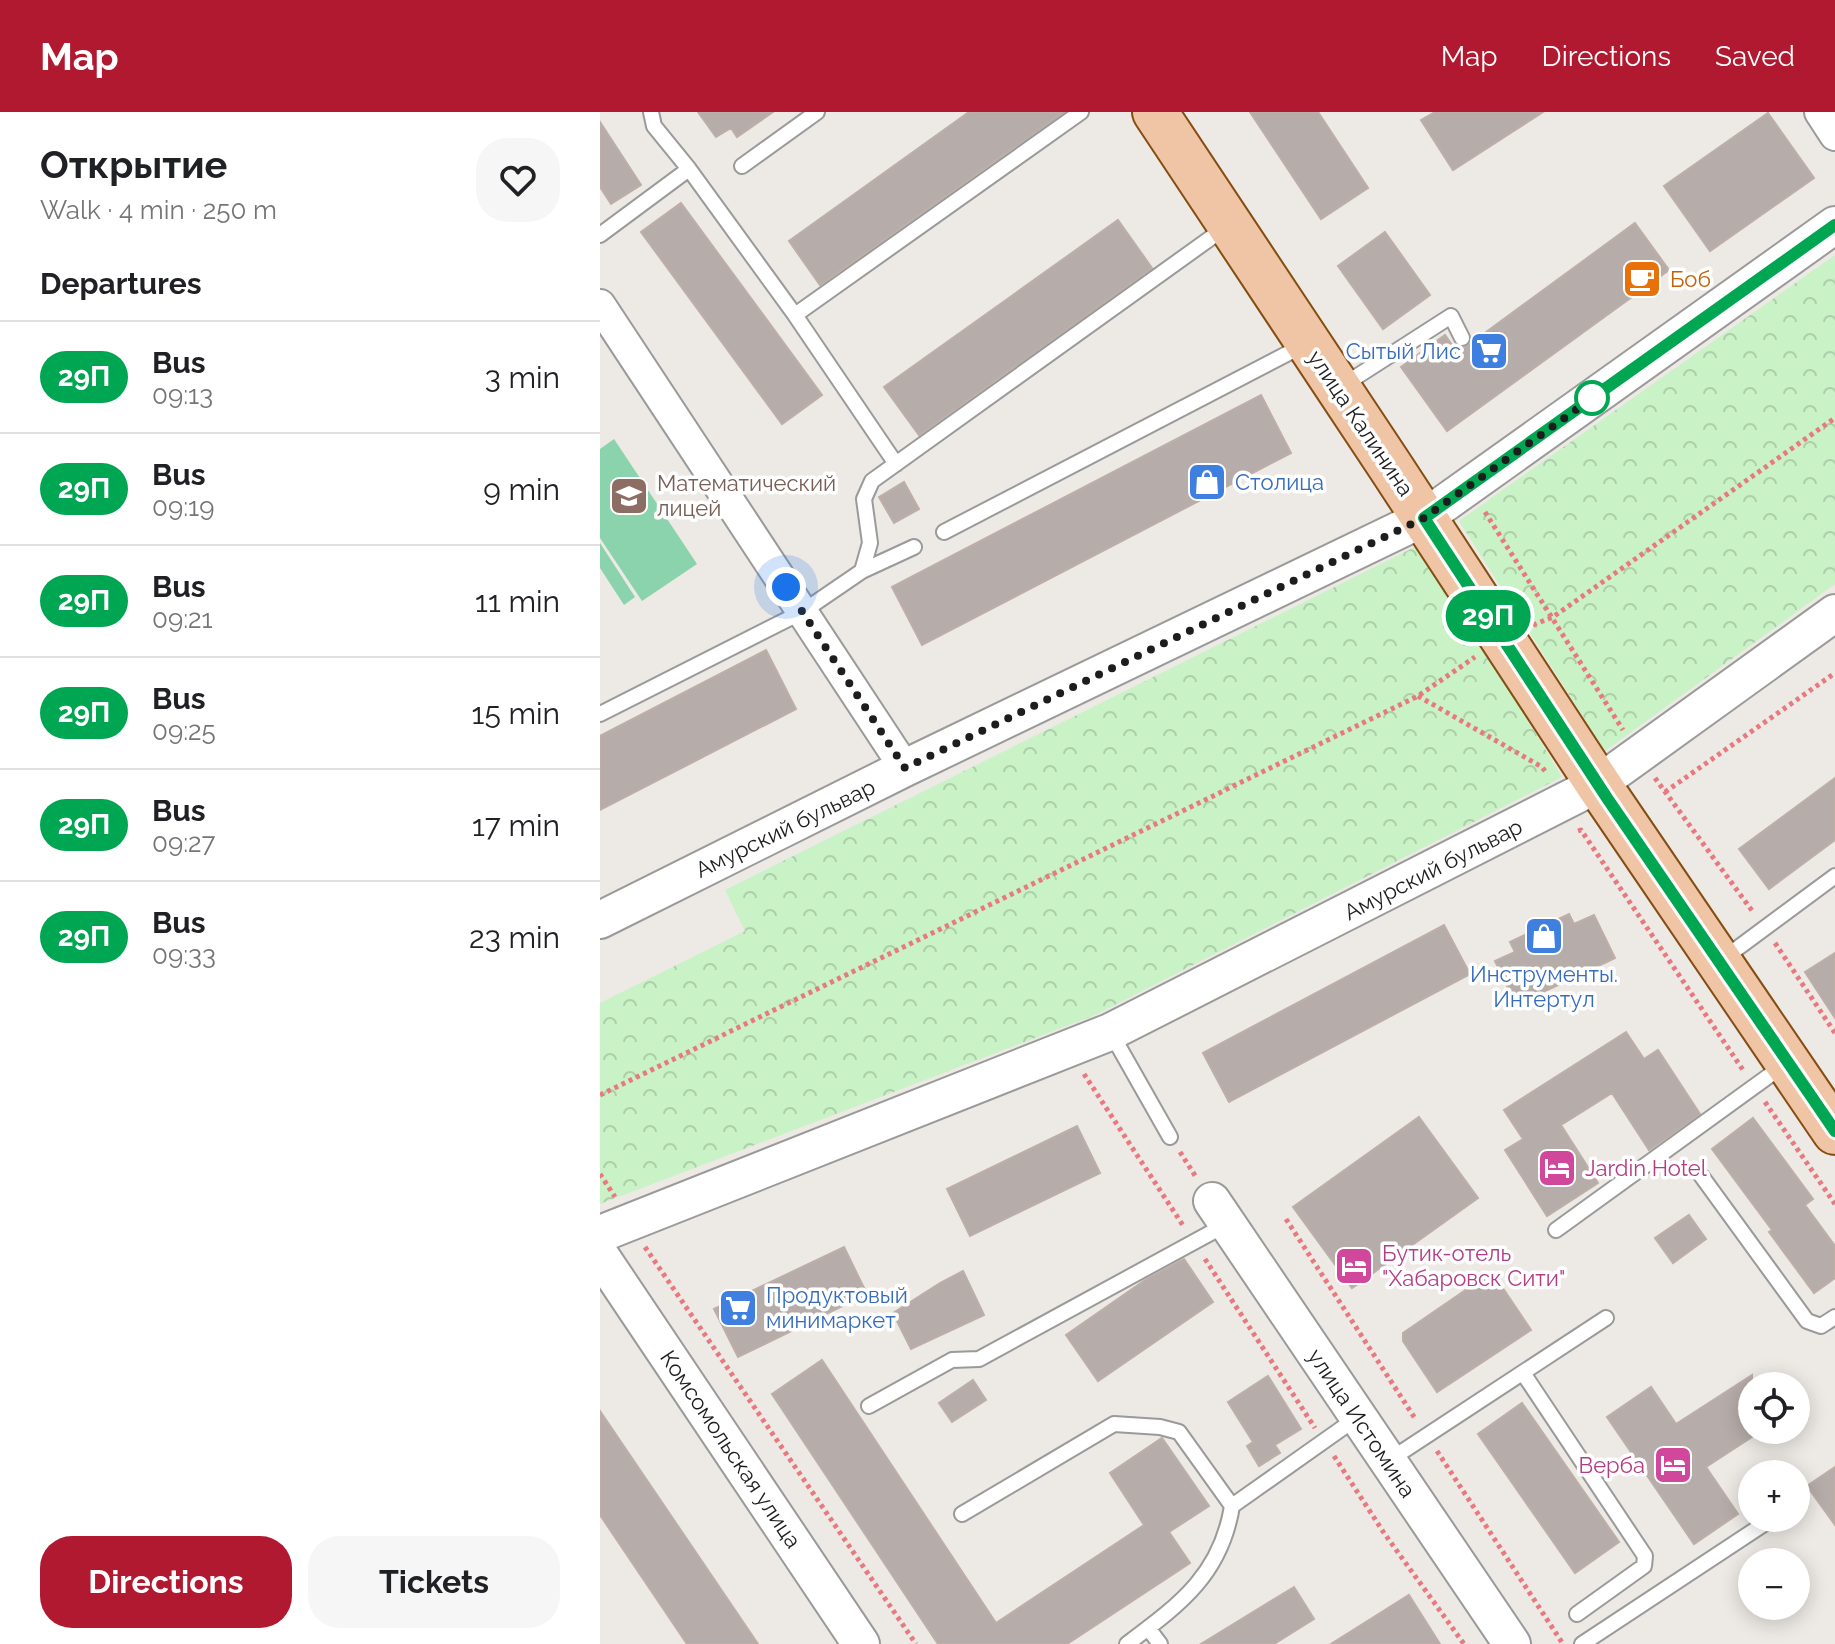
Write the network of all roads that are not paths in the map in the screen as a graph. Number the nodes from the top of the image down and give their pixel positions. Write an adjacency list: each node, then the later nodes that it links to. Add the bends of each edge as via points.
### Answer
1 (651, 112): 8 (lane, via 654,126)
2 (817, 112): 7 (lane)
3 (1081, 112): 13 (lane)
4 (1155, 112): 9 (main road, улица Калинина)
5 (1820, 112): 6 (street)
6 (1835, 135)
7 (742, 166)
8 (689, 169): 11 (lane); 13 (lane)
9 (1230, 225): 15 (main road, улица Калинина); 17 (lane)
10 (1835, 225): 18 (street, Амурский бульвар)
11 (600, 235)
12 (600, 305): 22 (street)
13 (795, 315): 17 (lane)
14 (1462, 338): 16 (lane, via 1451,316)
15 (1308, 343): 16 (main road, улица Калинина); 19 (lane)
16 (1338, 389): 18 (main road, улица Калинина)
17 (896, 464): 21 (lane, via 872,481 864,499 870,543)
18 (1424, 518): 25 (street, Амурский бульвар); 26 (main road, улица Калинина, via 1502,638)
19 (944, 532)
20 (914, 547): 21 (lane)
21 (862, 571): 22 (lane)
22 (802, 612): 24 (lane); 25 (street)
23 (1835, 613): 26 (street, Амурский бульвар)
24 (600, 714)
25 (905, 768): 28 (street, Амурский бульвар)
26 (1578, 813): 29 (main road, улица Калинина); 30 (street, Амурский бульвар)
27 (1835, 876): 29 (lane)
28 (600, 920)
29 (1719, 962): 31 (main road, улица Калинина)
30 (1117, 1044): 33 (lane); 37 (street, Амурский бульвар)
31 (1771, 1074): 32 (main road, улица Калинина); 36 (lane)
32 (1835, 1132)
33 (1170, 1137)
34 (1700, 1174): 39 (lane, via 1807,1321 1821,1326)
35 (1219, 1212): 42 (lane, via 1193,1241 979,1359 952,1360); 43 (street, улица Истомина)
36 (1556, 1230)
37 (600, 1234)
38 (600, 1255): 50 (street, Комсомольская улица)
39 (1835, 1317)
40 (1606, 1318): 41 (lane)
41 (1523, 1373): 44 (lane); 48 (lane, via 1645,1556 1644,1566)
42 (869, 1406)
43 (1358, 1417): 44 (street, улица Истомина); 45 (lane)
44 (1388, 1461): 53 (street, улица Истомина)
45 (1232, 1506): 46 (lane, via 1179,1432 1114,1424); 49 (lane, via 1227,1535 1205,1575 1178,1606)
46 (962, 1514)
47 (1752, 1532): 54 (lane)
48 (1577, 1614)
49 (1148, 1628): 51 (lane); 52 (lane)
50 (861, 1644)
51 (1127, 1644)
52 (1160, 1644)
53 (1512, 1644)
54 (1582, 1644)

